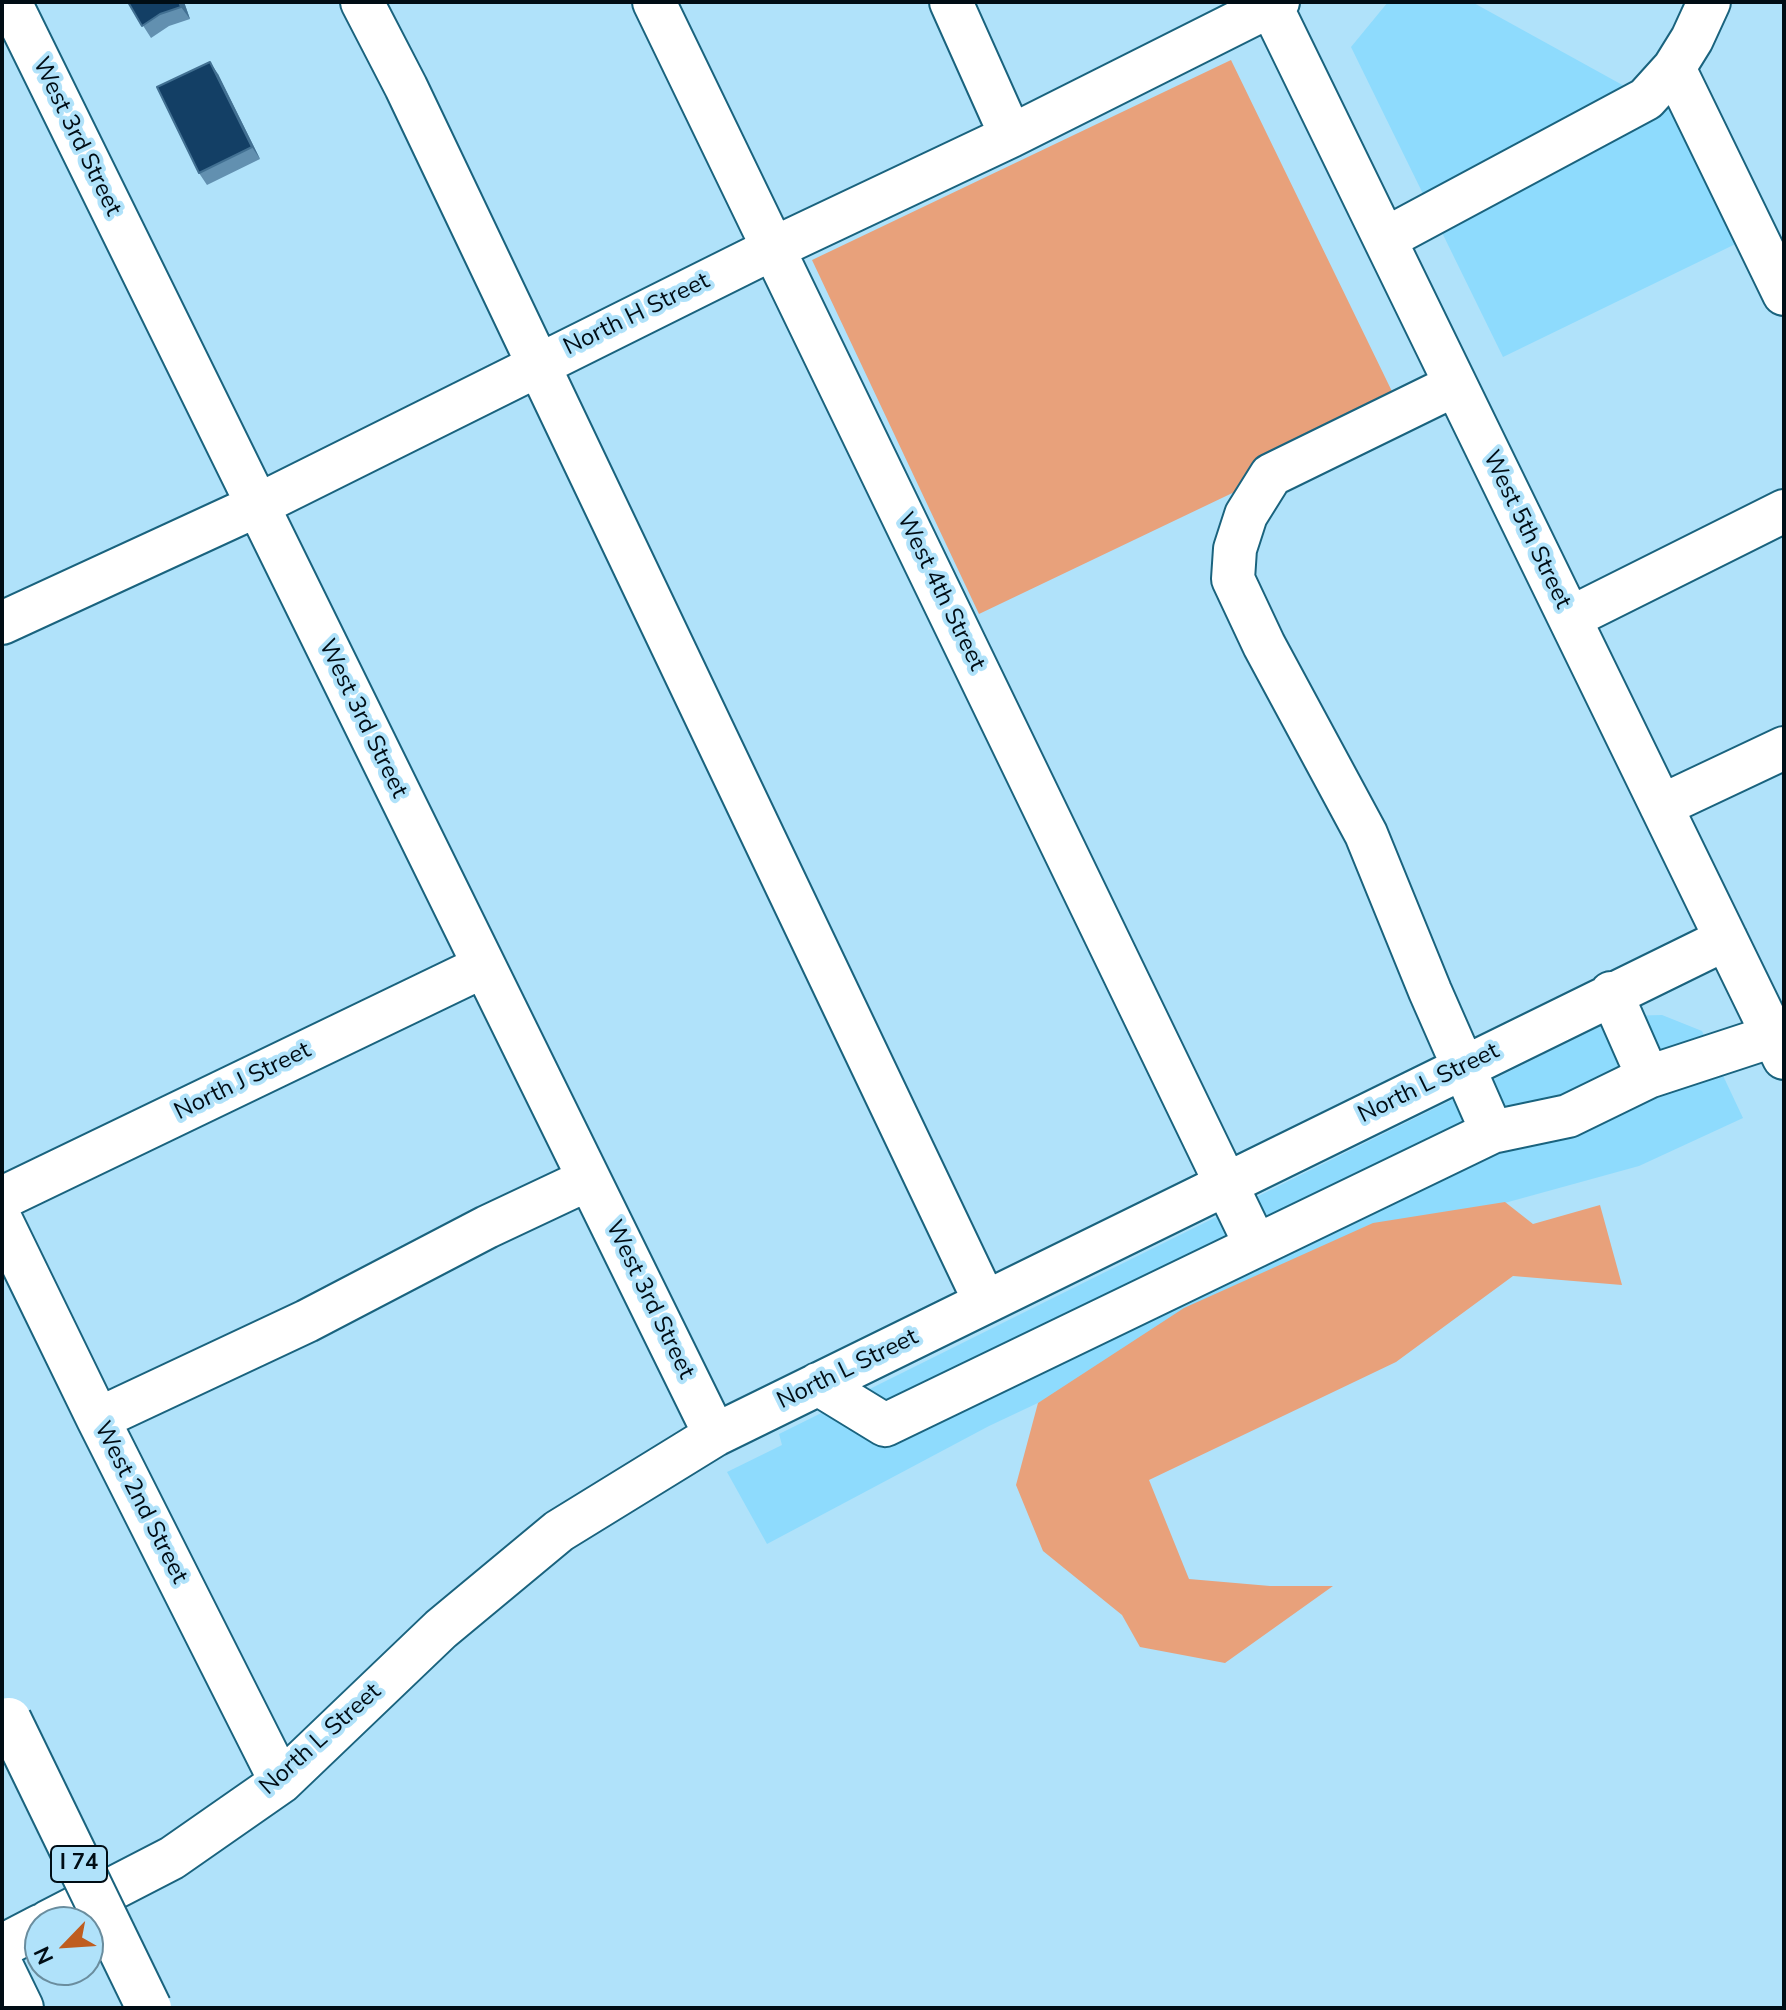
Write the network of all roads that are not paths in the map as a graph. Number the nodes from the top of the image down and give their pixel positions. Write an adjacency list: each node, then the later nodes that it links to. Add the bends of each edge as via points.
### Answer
1 (10, 2): 14 (street, West 3rd Street)
2 (362, 2): 12 (street)
3 (654, 2): 10 (street, West 4th Street)
4 (951, 2): 8 (street)
5 (1709, 2): 7 (street)
6 (1273, 4): 8 (street, North H Street); 9 (street, West 5th Street)
7 (1674, 68): 9 (street, via 1646,99); 11 (street)
8 (1011, 136): 10 (street, North H Street)
9 (1385, 239): 13 (street, West 5th Street)
10 (774, 248): 12 (street, North H Street); 28 (street, West 4th Street)
11 (1784, 294)
12 (538, 365): 14 (street, North H Street); 32 (street)
13 (1455, 385): 17 (street, West 5th Street); 24 (street, via 1271,475 1246,515 1235,549 1233,579 1366,834)
14 (256, 506): 16 (street, North H Street); 21 (street, West 3rd Street)
15 (1784, 511): 17 (street)
16 (5, 615)
17 (1570, 618): 19 (street, West 5th Street)
18 (1784, 748): 19 (street)
19 (1661, 806): 20 (street, West 5th Street)
20 (1726, 939): 22 (street, North L Street); 23 (street, West 5th Street)
21 (484, 966): 27 (street, West 3rd Street); 29 (street, North J Street)
22 (1611, 993): 24 (street, North L Street); 25 (street)
23 (1779, 1047): 25 (street)
24 (1465, 1067): 26 (street); 28 (street, North L Street)
25 (1648, 1077): 26 (street, via 1568,1116)
26 (1492, 1132): 31 (street)
27 (589, 1179): 34 (street); 35 (street, West 3rd Street)
28 (1226, 1183): 31 (street, West 4th Street); 32 (street, North L Street)
29 (2, 1198)
30 (2, 1222): 34 (street, West 2nd Street)
31 (1256, 1246): 33 (street, via 885,1425)
32 (985, 1302): 33 (street, North L Street)
33 (818, 1384): 35 (street, North L Street)
34 (98, 1419): 37 (street, West 2nd Street)
35 (715, 1435): 37 (street, North L Street, via 559,1531 441,1629)
36 (6, 1712): 43 (highway, I 74, bridge)
37 (281, 1782): 38 (street, North L Street, via 172,1858)
38 (79, 1906)
39 (24, 1934): 40 (street)
40 (2, 1946)
41 (2, 1969): 42 (highway)
42 (21, 2008)
43 (149, 2008)

